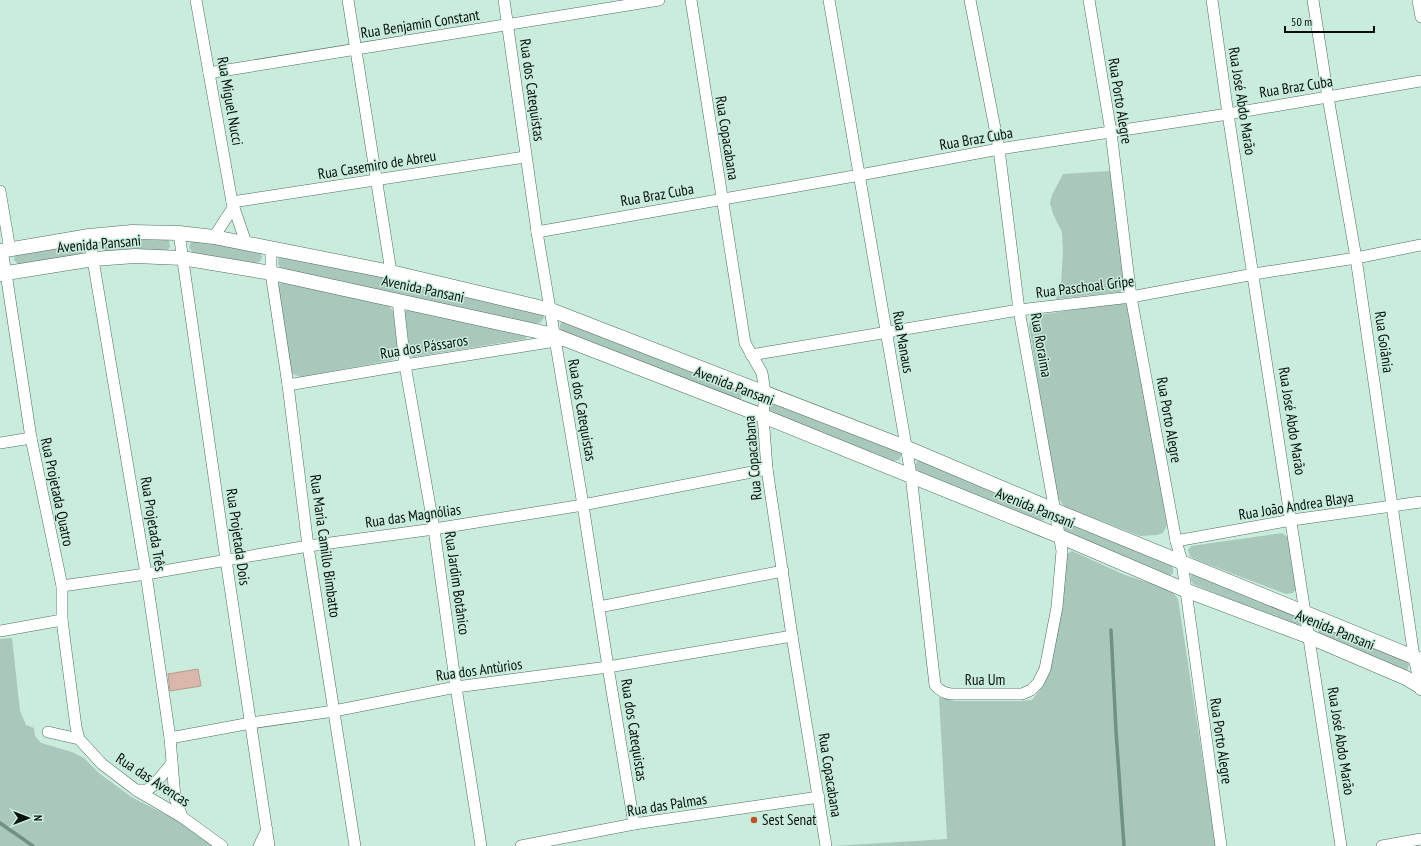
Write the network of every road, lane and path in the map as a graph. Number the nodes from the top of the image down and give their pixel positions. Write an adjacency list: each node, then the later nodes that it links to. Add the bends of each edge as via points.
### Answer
1 (196, 0): 15 (street, Rua Miguel Nucci)
2 (348, 0): 14 (street)
3 (504, 0): 13 (street, Rua dos Catequistas)
4 (659, 0): 13 (street, Rua Benjamin Constant)
5 (691, 0): 25 (street, Rua Copacabana)
6 (829, 0): 22 (street, Rua Manaus)
7 (970, 0): 20 (street, Rua Roraima)
8 (1089, 0): 19 (street, Rua Porto Alegre)
9 (1212, 0): 18 (street, Rua José Abdo Marão)
10 (1313, 0): 17 (street, Rua Goiânia)
11 (1418, 0): 12 (street)
12 (1421, 17)
13 (508, 24): 14 (street, Rua Benjamin Constant); 21 (street, Rua dos Catequistas)
14 (356, 49): 15 (street, Rua Benjamin Constant); 23 (street)
15 (210, 73): 26 (street, Rua Miguel Nucci)
16 (1421, 81): 17 (street, Rua Braz Cuba)
17 (1328, 97): 18 (street, Rua Braz Cuba); 36 (street, Rua Goiânia)
18 (1228, 114): 19 (street, Rua Braz Cuba); 41 (street, Rua José Abdo Marão)
19 (1111, 132): 20 (street, Rua Braz Cuba); 42 (street, Rua Porto Alegre)
20 (999, 149): 22 (street, Rua Braz Cuba); 45 (street, Rua Roraima)
21 (525, 157): 23 (street, Rua Casemiro de Abreu); 27 (street, Rua dos Catequistas)
22 (860, 175): 25 (street, Rua Braz Cuba); 46 (street, Rua Manaus)
23 (377, 181): 26 (street, Rua Casemiro de Abreu); 38 (street)
24 (0, 191): 34 (street, Rua Projetada Quatro)
25 (722, 198): 27 (street, Rua Braz Cuba); 48 (street, Rua Copacabana, via 746,343)
26 (233, 204): 30 (street); 31 (street, Rua Miguel Nucci)
27 (536, 232): 44 (street, Rua dos Catequistas)
28 (179, 233): 29 (main road, Avenida Pansani, via 132,232); 30 (main road, Avenida Pansani); 35 (street, Rua Projetada Dois)
29 (89, 236): 34 (main road, Avenida Pansani); 37 (street, Rua Projetada Três)
30 (214, 237): 31 (main road, Avenida Pansani)
31 (246, 243): 33 (main road, Avenida Pansani)
32 (1421, 245): 36 (street, Rua Paschoal Gripe)
33 (271, 249): 38 (main road, Avenida Pansani); 39 (street, Rua Maria Camillo Bimbatto)
34 (4, 251): 40 (street, Rua Projetada Quatro)
35 (182, 258): 37 (main road, Avenida Pansani, via 135,256); 39 (main road, Avenida Pansani); 67 (street, Rua Projetada Dois)
36 (1356, 258): 41 (street, Rua Paschoal Gripe); 60 (street, Rua Goiânia)
37 (94, 259): 40 (main road, Avenida Pansani); 70 (street, Rua Projetada Três)
38 (391, 272): 44 (main road, Avenida Pansani)
39 (271, 273): 43 (main road, Avenida Pansani); 50 (street, Rua Maria Camillo Bimbatto)
40 (3, 274): 53 (street, Rua Projetada Quatro)
41 (1254, 274): 42 (street, Rua Paschoal Gripe); 62 (street, Rua José Abdo Marão)
42 (1131, 298): 45 (street, Rua Paschoal Gripe); 65 (street, Rua Porto Alegre)
43 (398, 301): 47 (main road, Avenida Pansani); 49 (street, Rua Jardim Botânico)
44 (551, 310): 47 (street, Rua dos Catequistas); 51 (main road, Avenida Pansani)
45 (1019, 310): 46 (street, Rua Paschoal Gripe); 61 (street, Rua Roraima)
46 (886, 332): 48 (street, Rua Paschoal Gripe); 55 (street, Rua Manaus)
47 (558, 339): 49 (street, Rua dos Pássaros); 52 (main road, Avenida Pansani); 59 (street, Rua dos Catequistas)
48 (751, 355): 51 (street, Rua Copacabana, via 762,373)
49 (405, 365): 50 (street, Rua dos Pássaros); 63 (street, Rua Jardim Botânico)
50 (288, 385): 66 (street, Rua Maria Camillo Bimbatto)
51 (765, 392): 52 (street, Rua Copacabana); 55 (main road, Avenida Pansani)
52 (763, 416): 56 (street, Rua Copacabana); 57 (main road, Avenida Pansani)
53 (31, 438): 54 (street); 71 (street, Rua Projetada Quatro)
54 (0, 443)
55 (905, 447): 57 (street, Rua Manaus); 61 (main road, Avenida Pansani)
56 (767, 469): 59 (street, Rua das Magnólias); 69 (street, Rua Copacabana)
57 (911, 475): 64 (main road, Avenida Pansani); 83 (street, Rua Manaus, via 934,679)
58 (1421, 502): 60 (street, Rua João Andrea Blaya)
59 (583, 505): 63 (street, Rua das Magnólias); 73 (street, Rua dos Catequistas)
60 (1392, 506): 62 (street, Rua João Andrea Blaya); 79 (street, Rua Goiânia)
61 (1054, 510): 64 (street, Rua Roraima); 68 (main road, Avenida Pansani)
62 (1292, 520): 65 (street, Rua João Andrea Blaya); 74 (street, Rua José Abdo Marão)
63 (434, 529): 66 (street, Rua das Magnólias); 81 (street, Rua Jardim Botânico)
64 (1059, 536): 72 (main road, Avenida Pansani); 84 (street, Rua Roraima, via 1062,551 1057,608 1045,668 1038,683)
65 (1176, 541): 68 (street, Rua Porto Alegre)
66 (308, 546): 67 (street, Rua das Magnólias); 85 (street, Rua Maria Camillo Bimbatto)
67 (226, 560): 70 (street, Rua das Magnólias); 86 (street, Rua Projetada Dois)
68 (1182, 562): 72 (street, Rua Porto Alegre); 74 (main road, Avenida Pansani)
69 (783, 571): 73 (street); 77 (street, Rua Copacabana)
70 (146, 574): 71 (street, Rua das Magnólias); 88 (street, Rua Projetada Três)
71 (62, 586): 75 (street, Rua Projetada Quatro)
72 (1185, 590): 78 (main road, Avenida Pansani); 104 (street, Rua Porto Alegre)
73 (599, 607): 80 (street, Rua dos Catequistas)
74 (1306, 614): 78 (street, Rua José Abdo Marão); 79 (main road, Avenida Pansani)
75 (62, 620): 76 (street); 89 (street, Rua Projetada Quatro)
76 (0, 631)
77 (792, 636): 80 (street, Rua dos Antùrios); 92 (street, Rua Copacabana)
78 (1310, 637): 82 (main road, Avenida Pansani, via 1406,678); 105 (street, Rua José Abdo Marão)
79 (1418, 659): 82 (street, Rua Goiânia)
80 (608, 667): 81 (street, Rua dos Antùrios); 94 (street, Rua dos Catequistas)
81 (456, 688): 85 (street, Rua dos Antùrios); 101 (street, Rua Jardim Botânico)
82 (1421, 688)
83 (938, 690): 84 (street, Rua Um, via 951,694 1000,695 1022,694)
84 (1031, 690)
85 (334, 711): 86 (street, Rua dos Antùrios); 100 (street, Rua Maria Camillo Bimbatto)
86 (251, 723): 88 (street, Rua dos Antùrios); 95 (street, Rua Projetada Dois)
87 (48, 732): 89 (street)
88 (170, 738): 90 (street, Rua Projetada Três)
89 (79, 739): 91 (street, Rua das Avencas, via 102,764)
90 (172, 763): 91 (street, via 154,786 147,790); 93 (street, Rua Projetada Três, via 175,798)
91 (136, 790): 93 (street, Rua das Avencas)
92 (819, 797): 94 (street, Rua das Palmas); 103 (street, Rua Copacabana)
93 (182, 817): 97 (street, Rua das Avencas)
94 (634, 824): 102 (street, Rua das Palmas)
95 (267, 830): 98 (street); 99 (street, Rua Projetada Dois)
96 (1421, 839): 106 (street)
97 (222, 846)
98 (259, 846)
99 (269, 846)
100 (355, 846)
101 (481, 846)
102 (521, 846)
103 (826, 846)
104 (1221, 846)
105 (1341, 846)
106 (1382, 846)

